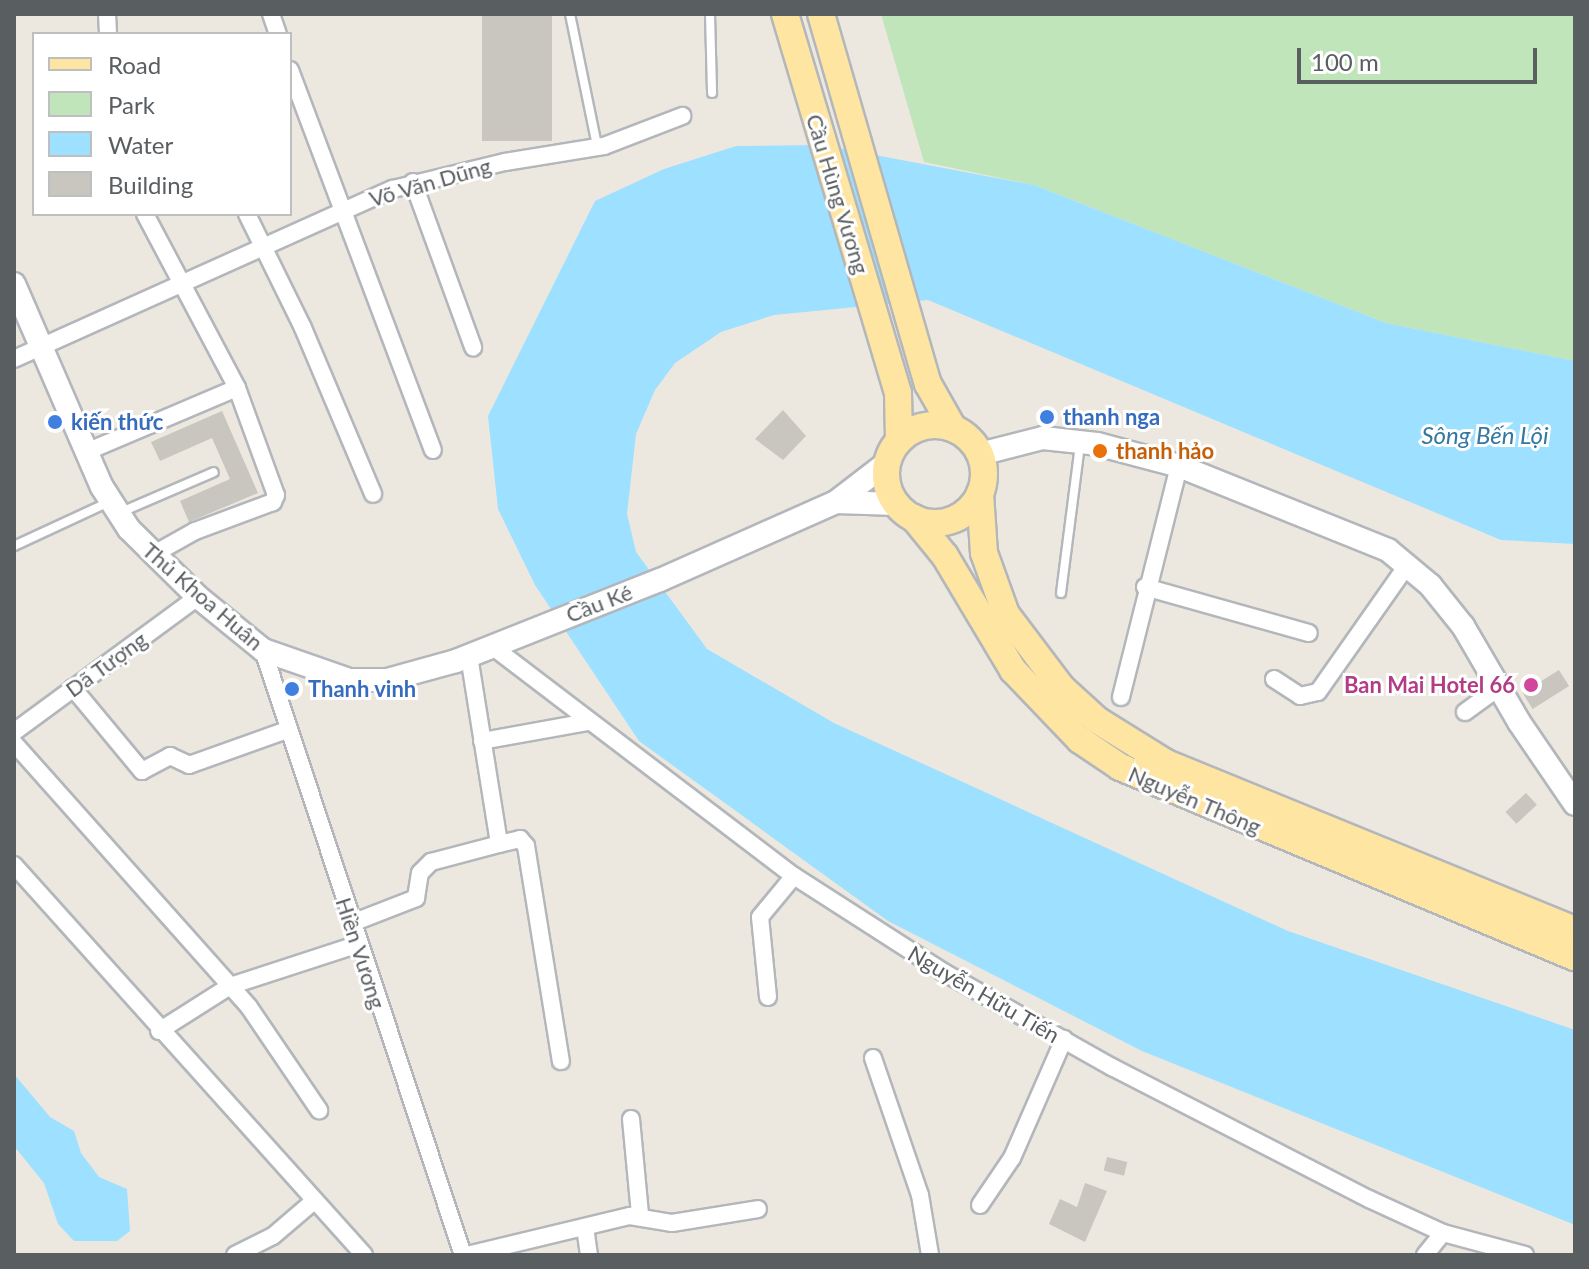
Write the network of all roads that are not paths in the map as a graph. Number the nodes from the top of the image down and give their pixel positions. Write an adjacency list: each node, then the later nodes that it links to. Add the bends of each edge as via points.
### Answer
1 (570, 14): 8 (lane)
2 (710, 14): 6 (lane)
3 (822, 18): 20 (main road, Cầu Hùng Vương, via 928,384)
4 (788, 24): 23 (main road, Cầu Hùng Vương, via 901,413)
5 (292, 76): 10 (street)
6 (712, 93)
7 (682, 116): 8 (street, Võ Văn Dũng)
8 (598, 147): 9 (street, Võ Văn Dũng)
9 (413, 182): 10 (street, Võ Văn Dũng); 17 (street)
10 (339, 210): 13 (street, Võ Văn Dũng); 22 (street)
11 (146, 216): 14 (street)
12 (248, 216): 13 (street)
13 (261, 245): 14 (street, Võ Văn Dũng); 29 (street, via 303,328)
14 (184, 281): 16 (street, Võ Văn Dũng); 19 (street)
15 (14, 284): 16 (main road, Thủ Khoa Huân)
16 (42, 344): 18 (street, Võ Văn Dũng); 24 (main road, Thủ Khoa Huân)
17 (473, 347)
18 (14, 359)
19 (237, 388): 24 (street); 34 (street, via 276,498)
20 (953, 428): 23 (main road, via 925,425); 25 (main road)
21 (1081, 440): 25 (main road, via 1043,438); 26 (main road); 37 (lane)
22 (433, 450)
23 (894, 451): 30 (main road); 32 (main road, via 888,485)
24 (86, 452): 31 (main road, Thủ Khoa Huân)
25 (980, 454): 28 (main road)
26 (1179, 466): 35 (main road, via 1349,531); 36 (street)
27 (214, 472): 31 (lane)
28 (980, 493): 32 (main road, via 952,520); 59 (main road, Nguyễn Thông, via 984,553 1006,614 1035,657 1097,720 1166,763)
29 (373, 494)
30 (836, 502): 32 (main road); 39 (main road, Cầu Ké)
31 (113, 508): 33 (lane); 34 (main road, Thủ Khoa Huân)
32 (905, 511): 61 (main road, Nguyễn Thông, via 945,556 1013,670 1080,740 1120,767)
33 (14, 546)
34 (152, 555): 38 (main road, Thủ Khoa Huân)
35 (1408, 564): 44 (street, via 1318,692 1300,696); 46 (main road, via 1463,626)
36 (1145, 587): 40 (street); 47 (street)
37 (1061, 593)
38 (198, 597): 42 (main road, Thủ Khoa Huân); 45 (street, Dã Tượng)
39 (539, 627): 41 (main road, Thủ Khoa Huân)
40 (1309, 633)
41 (493, 647): 43 (main road, Thủ Khoa Huân); 49 (street, Nguyễn Hữu Tiến)
42 (263, 650): 43 (main road, Thủ Khoa Huân, via 320,673 374,682); 50 (street, Hiền Vương)
43 (469, 656): 52 (street)
44 (1274, 679)
45 (73, 688): 50 (street, via 142,771 170,756 189,765); 51 (street, Dã Tượng)
46 (1498, 688): 48 (street); 54 (main road)
47 (1121, 697)
48 (1465, 712)
49 (588, 722): 52 (street); 57 (street, Nguyễn Hữu Tiến)
50 (287, 730): 58 (street, Hiền Vương)
51 (14, 732)
52 (482, 741): 55 (street)
53 (14, 743): 62 (street)
54 (1575, 804)
55 (499, 844): 58 (street, via 431,862 420,873 416,898); 67 (street, via 520,839 526,846)
56 (17, 874): 64 (street)
57 (794, 876): 63 (street, via 760,917); 65 (street, Nguyễn Hữu Tiến, via 913,953)
58 (352, 923): 60 (street, Hiền Vương)
59 (1575, 930)
60 (359, 944): 62 (street); 78 (street, Hiền Vương)
61 (1575, 957)
62 (230, 986): 64 (street); 68 (street)
63 (768, 997)
64 (159, 1031): 70 (street)
65 (1064, 1039): 71 (street, via 1012,1158); 75 (street, Nguyễn Hữu Tiến)
66 (873, 1058): 80 (street, via 920,1195)
67 (561, 1061)
68 (319, 1110)
69 (631, 1119): 73 (street)
70 (314, 1201): 76 (street, via 273,1236); 77 (street)
71 (980, 1205)
72 (758, 1209): 73 (street, via 672,1223)
73 (640, 1215): 74 (street)
74 (585, 1227): 78 (street); 79 (street)
75 (1443, 1233): 81 (street); 82 (street, Nguyễn Hữu Tiến)
76 (235, 1255)
77 (364, 1255)
78 (465, 1255)
79 (589, 1255)
80 (930, 1255)
81 (1425, 1255)
82 (1525, 1255)

